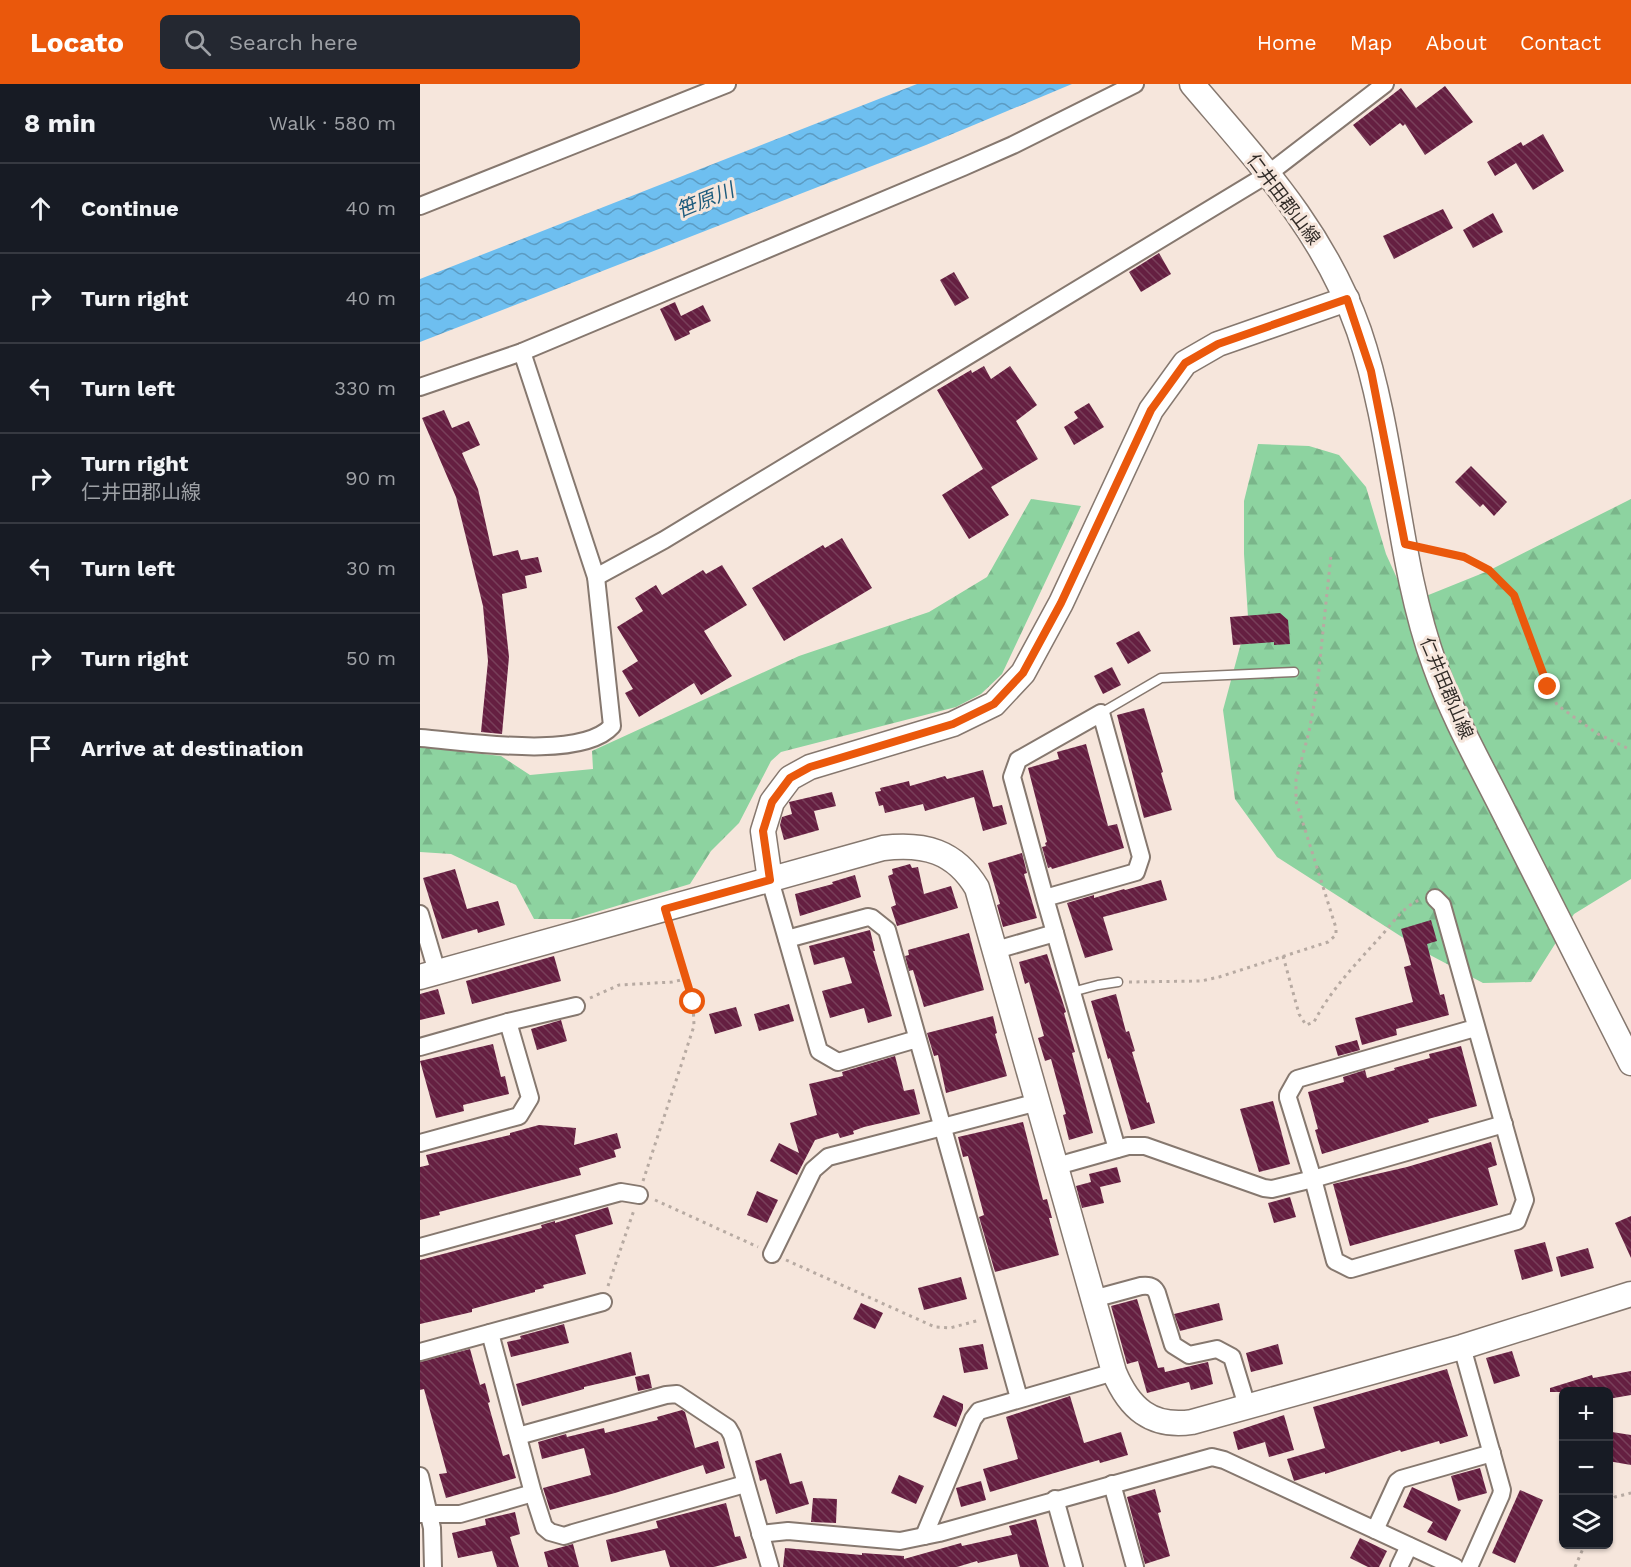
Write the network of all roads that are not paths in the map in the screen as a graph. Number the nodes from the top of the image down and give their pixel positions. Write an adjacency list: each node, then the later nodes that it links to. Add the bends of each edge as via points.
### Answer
1 (727, 84): 6 (street)
2 (1135, 84): 8 (street, via 963,167)
3 (1192, 84): 5 (street, 仁井田郡山線)
4 (1385, 84): 5 (street)
5 (1268, 174): 7 (street, 仁井田郡山線, via 1322,249); 10 (street, via 664,540)
6 (420, 206)
7 (1347, 299): 14 (street, via 1218,344 1185,363 1151,410 1061,603 1023,673 994,704 953,724 810,767 790,778 772,802 763,831); 29 (street, 仁井田郡山線, via 1371,371 1419,620 1436,670)
8 (522, 352): 9 (street); 10 (street)
9 (420, 387)
10 (596, 577): 13 (street, via 612,726 606,733 583,742 555,745 488,746)
11 (1294, 672): 12 (lane, via 1161,678)
12 (1101, 713): 15 (street, via 1018,760 1012,777); 15 (street, via 1142,857 1136,872)
13 (420, 738)
14 (770, 880): 19 (street); 20 (street, via 883,848 929,849 958,864 973,882); 21 (street)
15 (1046, 898): 18 (street)
16 (1435, 898): 26 (street, via 1442,905)
17 (420, 914): 21 (street)
18 (1055, 933): 20 (street); 23 (street)
19 (787, 939): 27 (street, via 872,918 886,930); 27 (street, via 819,1051 838,1062)
20 (996, 950): 30 (street)
21 (429, 974)
22 (1118, 982): 23 (lane)
23 (1072, 992): 34 (street)
24 (576, 1006): 25 (street)
25 (508, 1022): 28 (street); 33 (street, via 530,1098 519,1116)
26 (1475, 1028): 31 (street); 36 (street, via 1297,1079 1288,1098)
27 (917, 1039): 32 (street)
28 (420, 1047)
29 (1631, 1062)
30 (1038, 1102): 32 (street); 35 (street)
31 (1504, 1124): 36 (street); 36 (street, via 1525,1200 1517,1221 1351,1269 1335,1261)
32 (943, 1128): 39 (street, via 828,1157 813,1170); 47 (street)
33 (420, 1143)
34 (1117, 1149): 35 (street); 36 (street, via 1145,1146 1268,1189)
35 (1057, 1166): 41 (street)
36 (1313, 1179)
37 (639, 1195): 38 (street, via 621,1192)
38 (420, 1247)
39 (772, 1254)
40 (1631, 1294): 44 (street)
41 (1093, 1299): 46 (street); 48 (street, via 1141,1286 1152,1287 1173,1345 1189,1355 1217,1349 1232,1357)
42 (603, 1302): 43 (street)
43 (490, 1333): 45 (street); 49 (street)
44 (1462, 1347): 48 (street); 50 (street)
45 (420, 1352)
46 (1114, 1372): 47 (street); 48 (street, via 1129,1401 1166,1423 1192,1422)
47 (1018, 1398): 59 (street, via 975,1414)
48 (1247, 1406)
49 (518, 1436): 52 (street, via 677,1394 728,1428); 54 (street)
50 (1492, 1453): 57 (street, via 1401,1479); 67 (street, via 1501,1495)
51 (420, 1476): 56 (street)
52 (745, 1484): 54 (street, via 564,1536 544,1527); 58 (street)
53 (1112, 1484): 55 (street); 57 (street, via 1212,1457); 64 (street)
54 (532, 1493): 56 (street, via 460,1514)
55 (1055, 1499): 59 (street); 63 (street)
56 (424, 1514): 61 (street, via 432,1528)
57 (1375, 1530): 60 (street)
58 (760, 1534): 59 (street, via 788,1531 900,1541); 62 (street)
59 (924, 1536)
60 (1409, 1546): 65 (street); 66 (street)
61 (433, 1567)
62 (770, 1567)
63 (1074, 1567)
64 (1135, 1567)
65 (1399, 1567)
66 (1455, 1567)
67 (1469, 1567)

